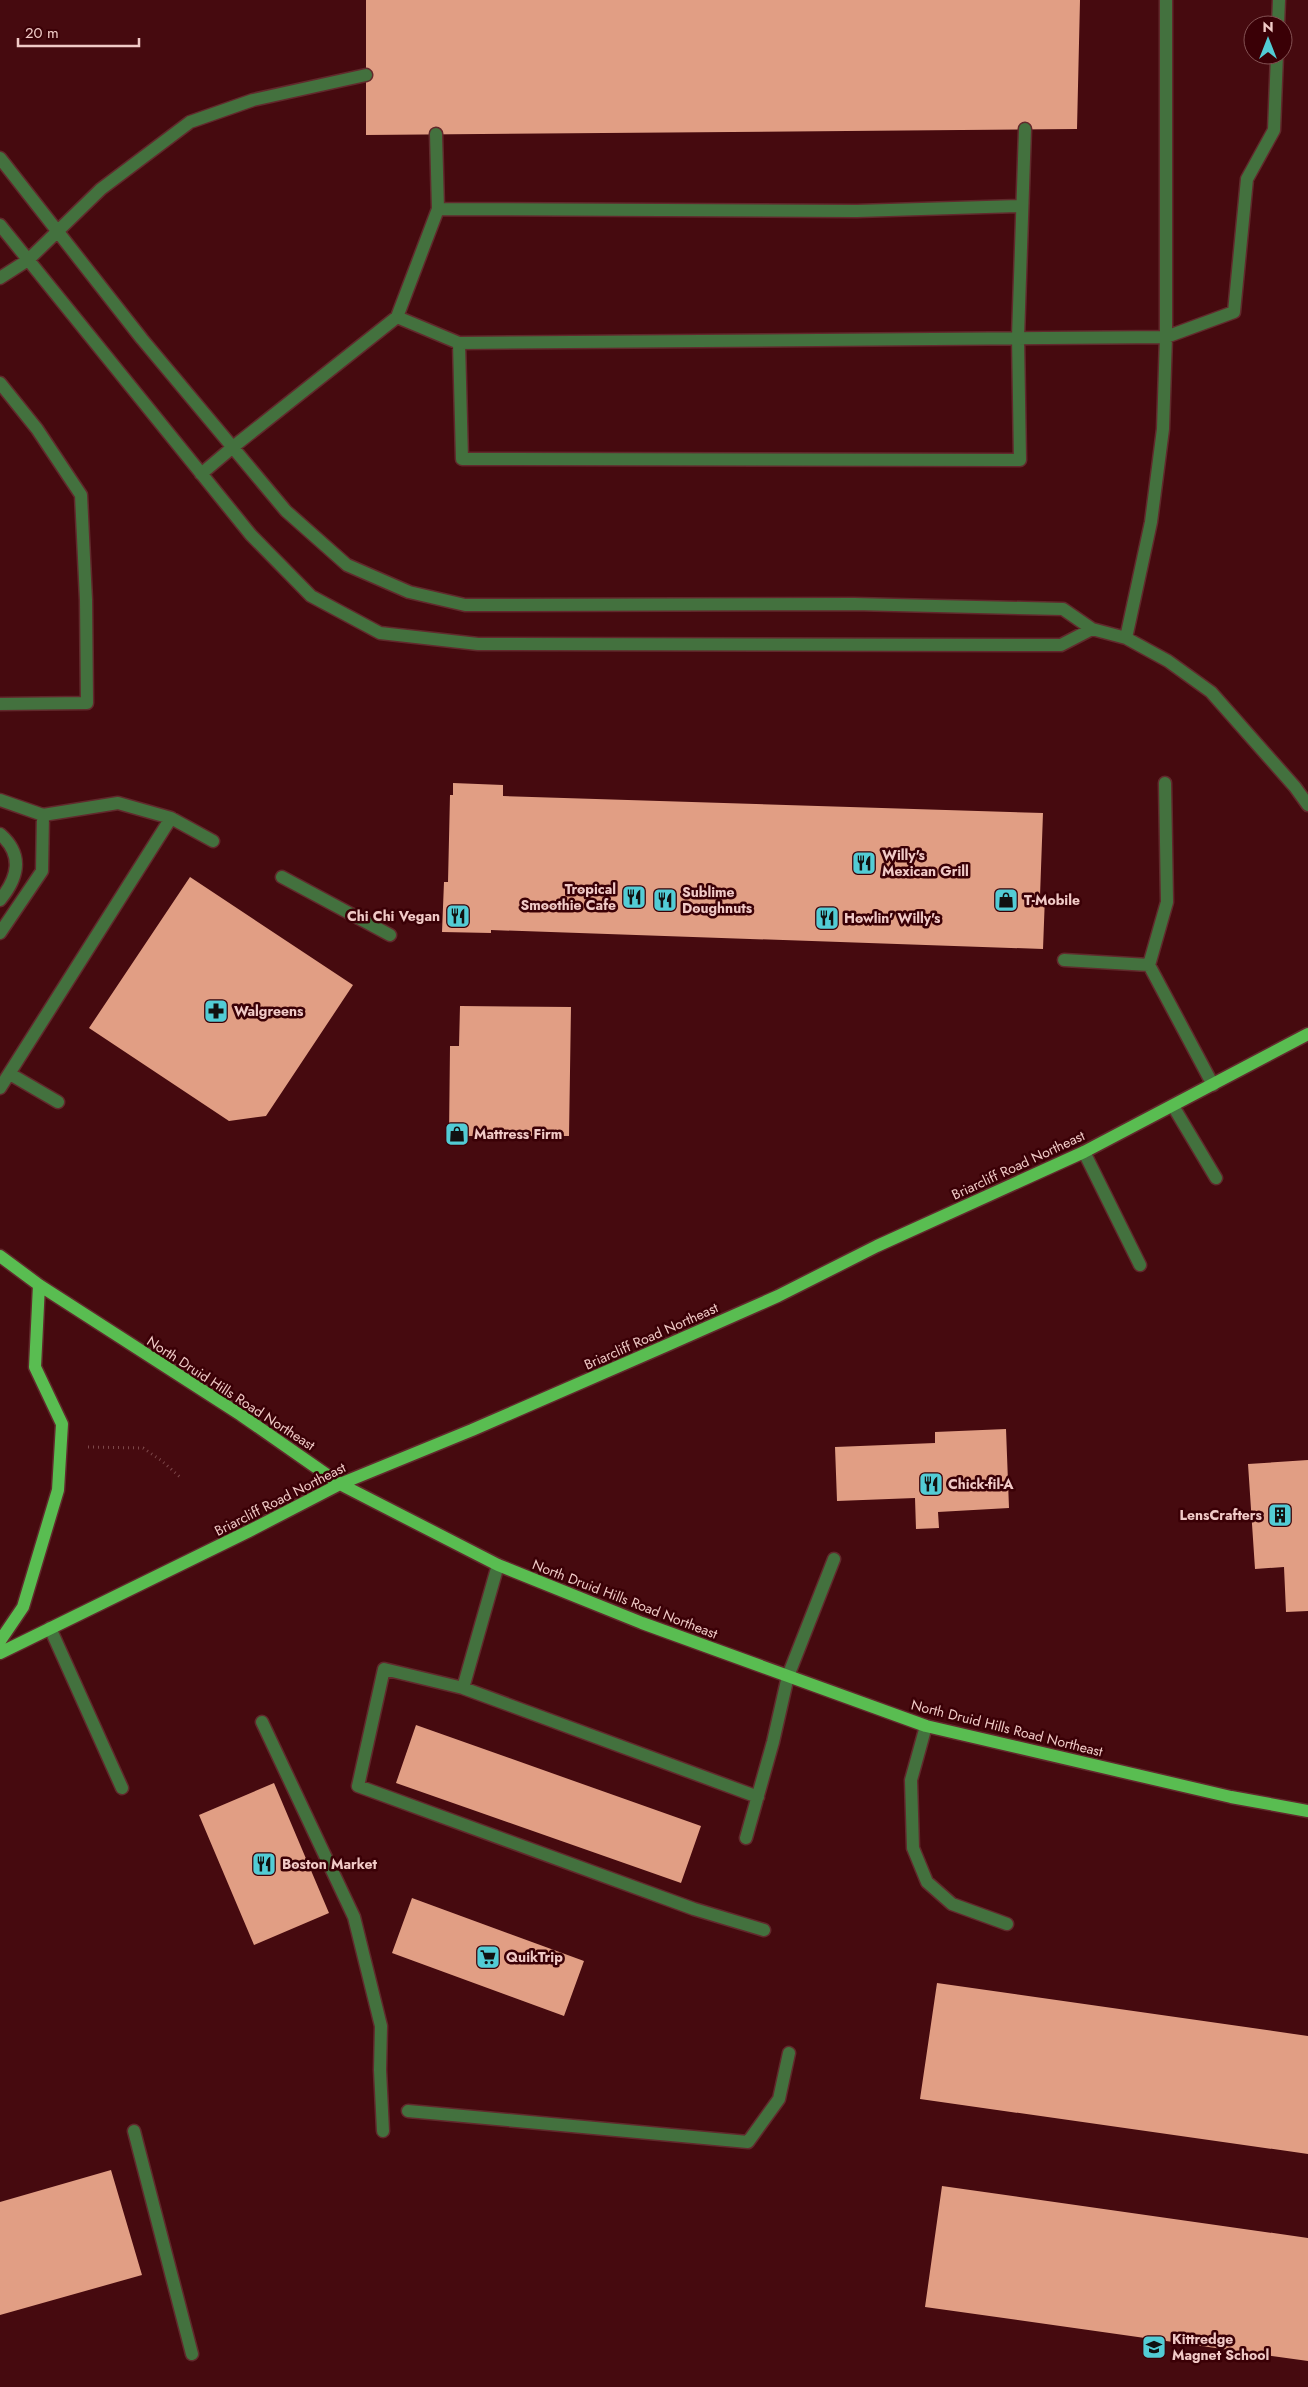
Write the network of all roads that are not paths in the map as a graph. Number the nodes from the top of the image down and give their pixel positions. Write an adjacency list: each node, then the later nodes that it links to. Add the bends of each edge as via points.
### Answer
1 (1166, 0): 17 (lane)
2 (1279, 0): 3 (lane)
3 (1278, 15)
4 (1277, 65): 17 (lane, via 1274,130 1247,179 1234,312)
5 (366, 75): 12 (lane, via 253,100 190,122 101,189)
6 (1025, 129): 9 (lane)
7 (436, 134): 10 (lane)
8 (0, 158): 12 (lane)
9 (1022, 206): 10 (lane, via 857,212); 16 (lane)
10 (438, 210): 15 (lane)
11 (0, 225): 13 (lane)
12 (58, 232): 13 (lane); 20 (lane)
13 (28, 260): 14 (lane); 21 (lane)
14 (0, 278)
15 (397, 316): 18 (lane); 20 (lane)
16 (1018, 337): 17 (lane); 18 (lane); 18 (lane, via 1020,460 462,459)
17 (1166, 337): 23 (lane, via 1163,429 1151,522)
18 (459, 343)
19 (0, 382): 24 (lane, via 37,429 81,495 88,703)
20 (233, 447): 21 (lane); 22 (lane, via 286,511 347,566 409,592 465,605 854,604 1063,609)
21 (201, 474): 22 (lane, via 250,535 311,596 380,633 478,644 1061,645)
22 (1092, 629): 23 (lane)
23 (1126, 638): 27 (lane, via 1168,661 1211,692)
24 (0, 704)
25 (1165, 783): 37 (lane, via 1167,902)
26 (0, 800): 28 (lane)
27 (1308, 805)
28 (43, 815): 29 (lane, via 118,803); 34 (lane, via 42,871)
29 (171, 818): 31 (lane); 39 (lane)
30 (0, 834): 33 (lane, via 14,853 16,862 15,877)
31 (213, 840)
32 (282, 877): 35 (lane)
33 (0, 900)
34 (0, 933)
35 (390, 935)
36 (1064, 960): 37 (lane)
37 (1149, 965): 40 (lane)
38 (1308, 1034): 40 (main road, Briarcliff Road Northeast)
39 (10, 1074): 41 (lane); 42 (lane)
40 (1213, 1085): 43 (main road, Briarcliff Road Northeast)
41 (0, 1088)
42 (58, 1102)
43 (1173, 1106): 44 (main road, Briarcliff Road Northeast); 45 (lane)
44 (1084, 1152): 47 (lane); 49 (main road, Briarcliff Road Northeast, via 698,1332)
45 (1216, 1178)
46 (0, 1256): 48 (main road, North Druid Hills Road Northeast)
47 (1140, 1265)
48 (39, 1285): 49 (main road, North Druid Hills Road Northeast, via 241,1415); 53 (main road, via 35,1367 62,1424 58,1490 23,1607)
49 (340, 1484): 51 (main road, North Druid Hills Road Northeast); 52 (main road, Briarcliff Road Northeast)
50 (834, 1559): 55 (lane)
51 (498, 1564): 55 (main road, North Druid Hills Road Northeast, via 642,1624); 56 (lane)
52 (50, 1628): 54 (main road, Briarcliff Road Northeast); 59 (lane)
53 (0, 1641)
54 (0, 1653)
55 (788, 1676): 58 (main road, North Druid Hills Road Northeast); 60 (lane)
56 (463, 1688): 60 (lane); 64 (lane, via 384,1669 358,1786 694,1908)
57 (262, 1722): 68 (lane, via 354,1916 381,2026)
58 (926, 1726): 61 (main road, North Druid Hills Road Northeast, via 1231,1797); 63 (lane, via 911,1780 913,1848 927,1882 952,1904)
59 (122, 1788)
60 (758, 1797): 62 (lane)
61 (1308, 1811)
62 (746, 1838)
63 (1007, 1924)
64 (764, 1930)
65 (790, 2053): 66 (lane, via 779,2098 748,2142)
66 (408, 2111)
67 (134, 2131): 69 (lane)
68 (384, 2131)
69 (192, 2354)

